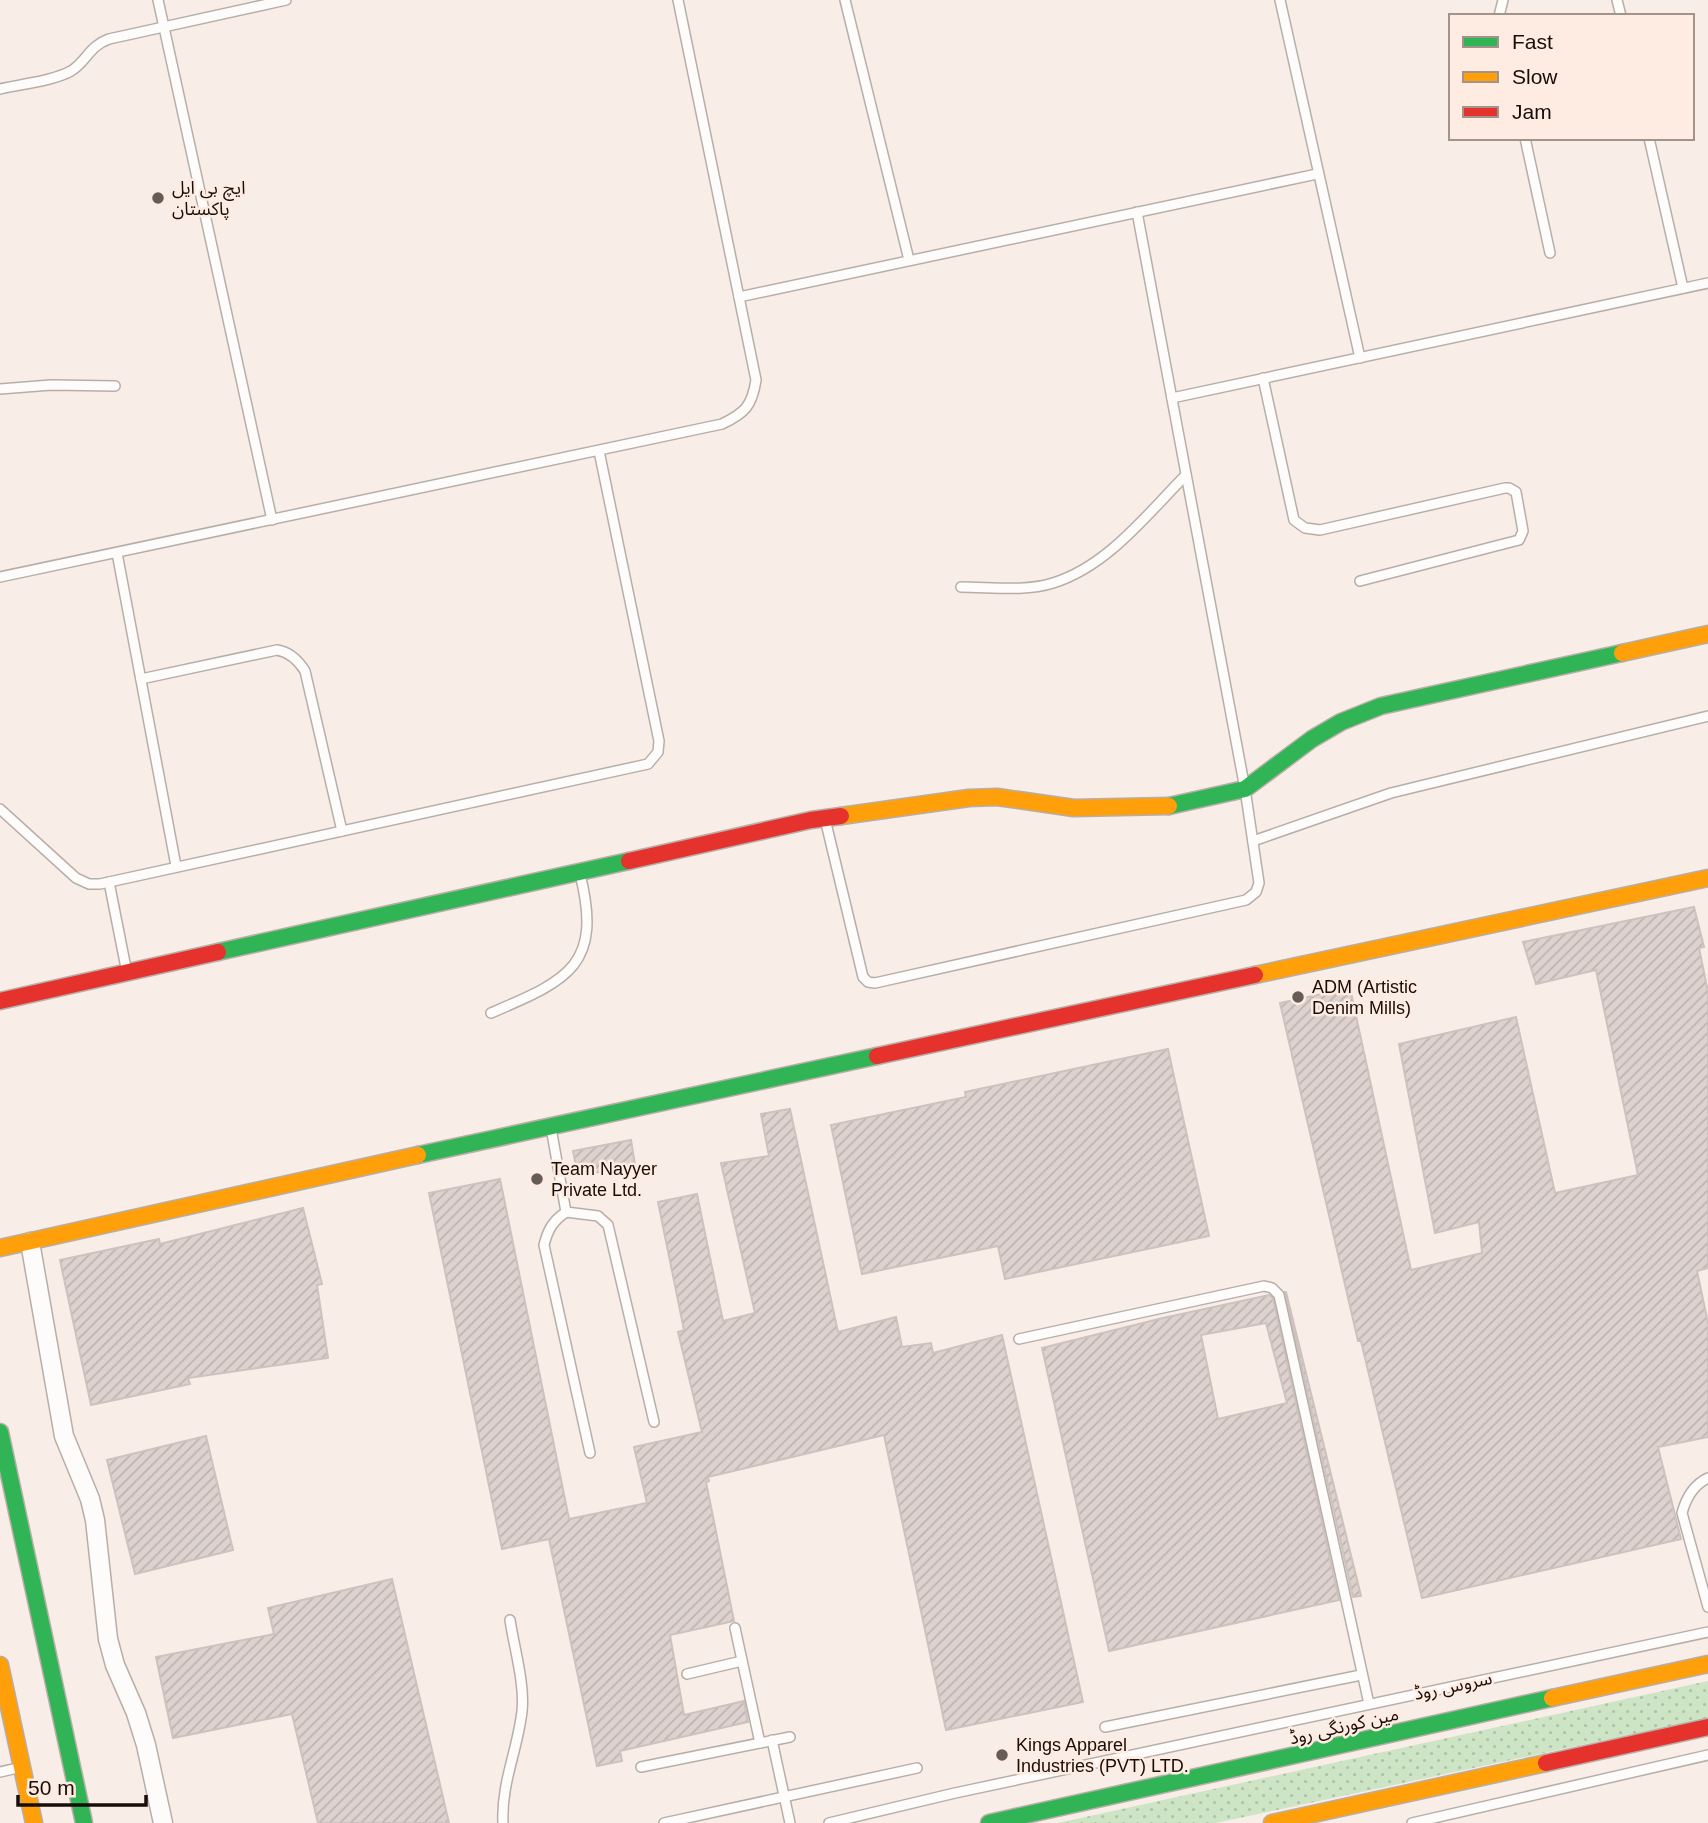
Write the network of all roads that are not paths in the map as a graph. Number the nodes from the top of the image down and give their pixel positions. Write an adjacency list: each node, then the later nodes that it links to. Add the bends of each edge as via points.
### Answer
1 (158, 0): 6 (lane)
2 (286, 0): 6 (lane)
3 (678, 0): 16 (lane)
4 (845, 0): 13 (lane)
5 (1280, 0): 10 (lane)
6 (164, 27): 7 (lane, via 99,42 74,69); 24 (lane)
7 (0, 89)
8 (1525, 140): 12 (lane)
9 (1649, 140): 15 (lane)
10 (1317, 174): 11 (lane); 17 (lane)
11 (1137, 212): 13 (lane); 21 (lane)
12 (1550, 253)
13 (909, 260): 16 (lane)
14 (1708, 283): 15 (lane)
15 (1683, 288): 17 (lane)
16 (738, 297): 22 (lane, via 756,380 753,398 740,416)
17 (1360, 358): 18 (lane)
18 (1263, 378): 21 (lane); 27 (lane, via 1294,520 1305,528 1320,530 1505,488 1516,492 1523,531 1519,540)
19 (115, 386): 20 (lane)
20 (0, 389)
21 (1172, 398): 23 (lane)
22 (599, 451): 24 (lane); 35 (lane, via 659,741 654,758 648,764)
23 (1186, 475): 28 (lane, via 1104,556 1083,570 1024,588); 32 (lane)
24 (272, 520): 25 (lane)
25 (117, 553): 26 (lane); 30 (lane)
26 (0, 577)
27 (1360, 581)
28 (961, 587)
29 (1708, 634): 32 (street, via 1381,706 1312,738)
30 (141, 679): 35 (lane, via 276,650 299,661); 37 (lane)
31 (1708, 716): 36 (lane, via 1391,793)
32 (1245, 789): 34 (street, via 1160,808 1074,808 983,797); 36 (lane)
33 (0, 808): 40 (lane, via 76,878 89,884)
34 (825, 818): 36 (lane, via 863,977 875,983 1246,900 1259,883); 38 (street)
35 (341, 831): 37 (lane)
36 (1253, 841)
37 (176, 866): 40 (lane)
38 (579, 872): 41 (street); 43 (lane, via 588,923 582,951 568,973 541,991)
39 (1708, 878): 44 (street)
40 (109, 882): 41 (lane)
41 (127, 973): 42 (street)
42 (0, 1002)
43 (491, 1013)
44 (551, 1126): 45 (lane); 46 (street)
45 (566, 1212): 49 (lane, via 598,1216 608,1225); 51 (lane, via 555,1219 544,1245)
46 (30, 1242): 47 (street); 76 (street, via 64,1436 95,1520 108,1639 136,1713)
47 (0, 1248)
48 (1019, 1339): 61 (lane, via 1264,1286 1272,1288 1279,1295)
49 (654, 1422)
50 (0, 1432): 75 (street)
51 (590, 1453)
52 (1708, 1478): 53 (lane, via 1685,1499 1682,1513)
53 (1708, 1607)
54 (509, 1620): 77 (lane, via 522,1711 503,1794)
55 (735, 1628): 57 (lane)
56 (1708, 1632): 62 (lane, سروس روڈ)
57 (742, 1661): 60 (lane); 67 (lane)
58 (1708, 1664): 81 (street, مین کورنگی روڈ)
59 (0, 1665): 69 (street)
60 (687, 1674)
61 (1361, 1675): 62 (lane); 63 (lane)
62 (1369, 1704): 80 (lane, سروس روڈ)
63 (1105, 1727)
64 (1708, 1727): 82 (street)
65 (790, 1737): 66 (lane)
66 (772, 1740): 67 (lane); 73 (lane)
67 (760, 1743): 70 (lane)
68 (1708, 1755): 83 (lane)
69 (22, 1767): 72 (lane); 74 (street)
70 (641, 1767)
71 (917, 1768): 73 (lane)
72 (0, 1772)
73 (785, 1797): 78 (lane); 79 (lane)
74 (34, 1823)
75 (84, 1823)
76 (163, 1823)
77 (503, 1823)
78 (664, 1823)
79 (790, 1823)
80 (829, 1823)
81 (989, 1823)
82 (1272, 1823)
83 (1412, 1823)

